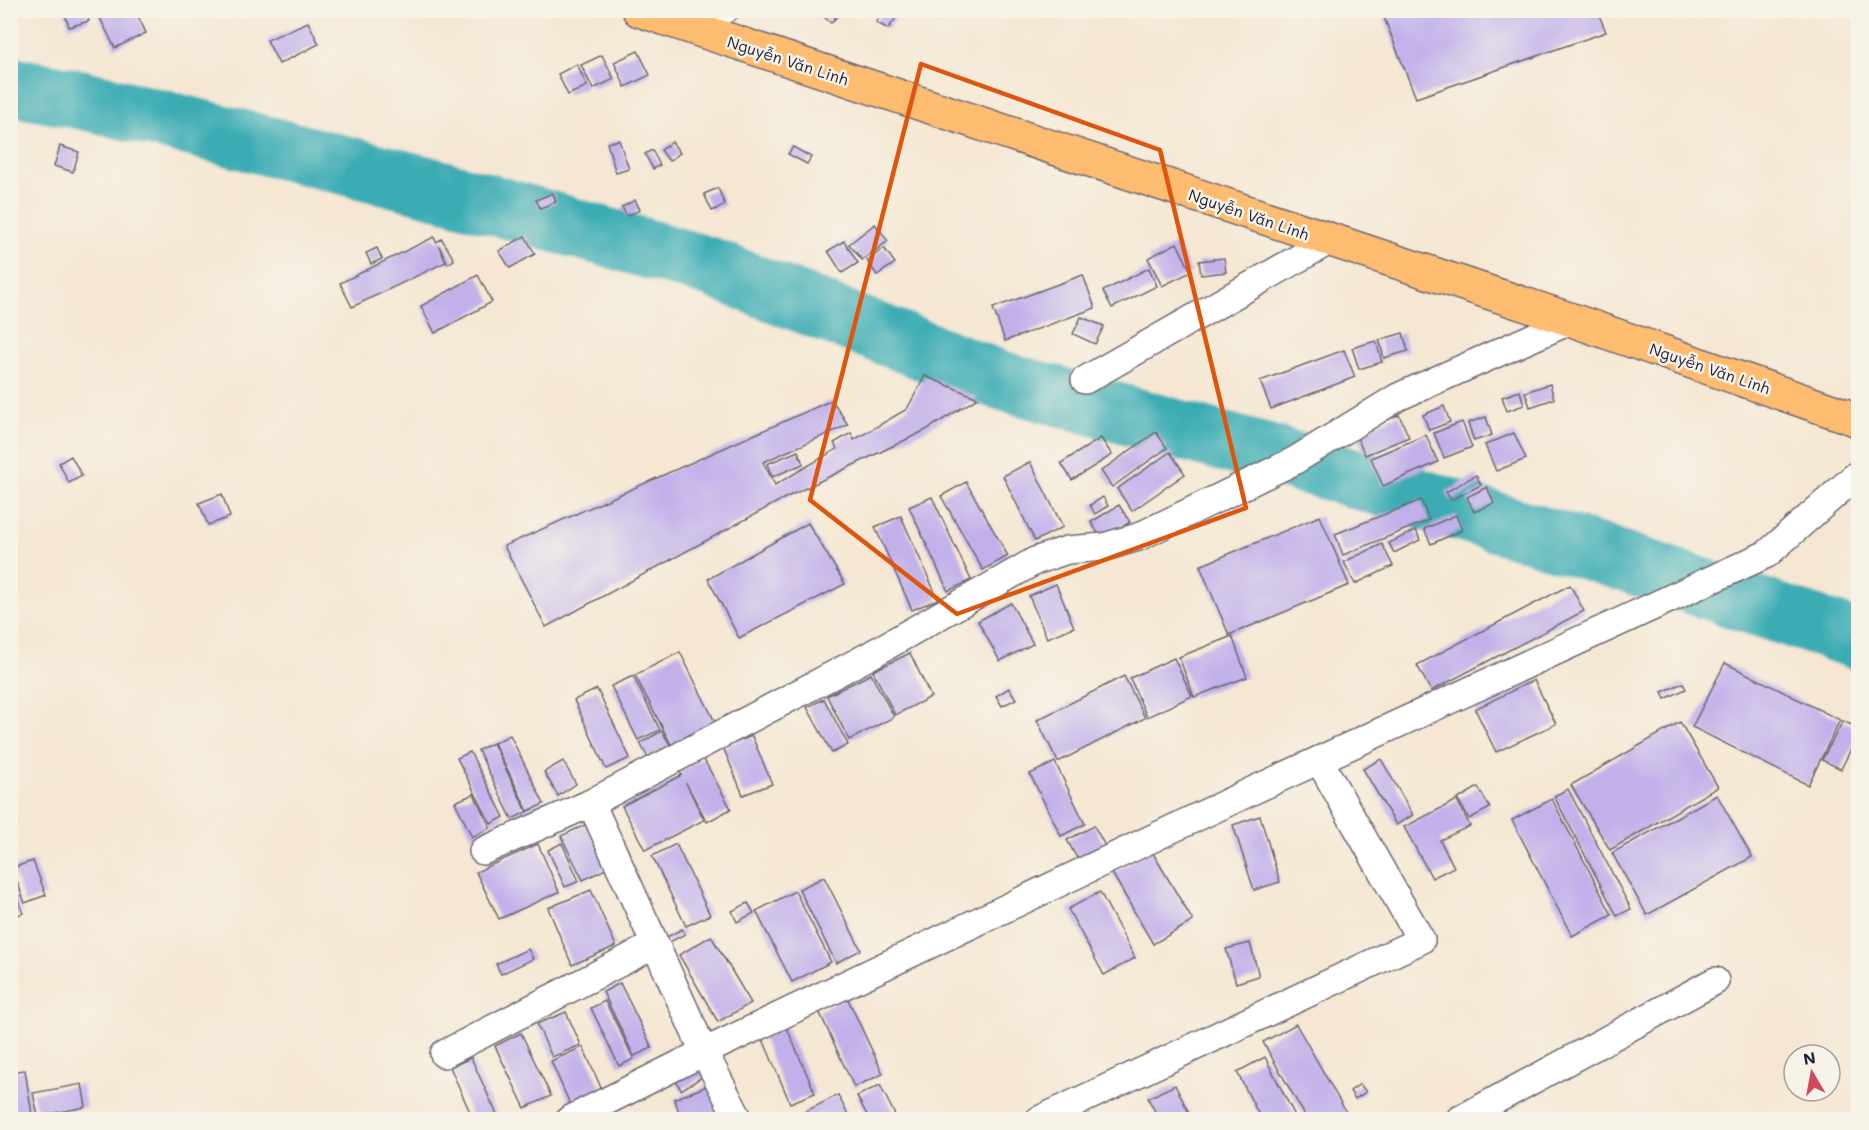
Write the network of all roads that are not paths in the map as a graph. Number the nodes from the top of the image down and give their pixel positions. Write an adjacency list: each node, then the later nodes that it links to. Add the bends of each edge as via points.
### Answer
1 (639, 10): 3 (highway, Nguyễn Văn Linh)
2 (736, 10): 3 (lane)
3 (701, 32): 4 (highway, Nguyễn Văn Linh)
4 (1329, 241): 5 (highway, Nguyễn Văn Linh); 6 (street)
5 (1572, 320): 7 (highway, Nguyễn Văn Linh); 10 (street, via 1398,397 1294,461 1138,537 1067,550 1035,561 867,657)
6 (1085, 380)
7 (1858, 420)
8 (1858, 474): 9 (street, via 1767,554)
9 (1319, 760): 14 (street); 18 (street, via 1421,940)
10 (591, 803): 11 (street); 12 (street)
11 (483, 851)
12 (654, 945): 14 (street); 15 (street)
13 (1714, 981): 19 (street)
14 (704, 1052): 16 (street); 17 (street)
15 (444, 1054)
16 (569, 1119)
17 (739, 1119)
18 (1039, 1119)
19 (1459, 1119)

